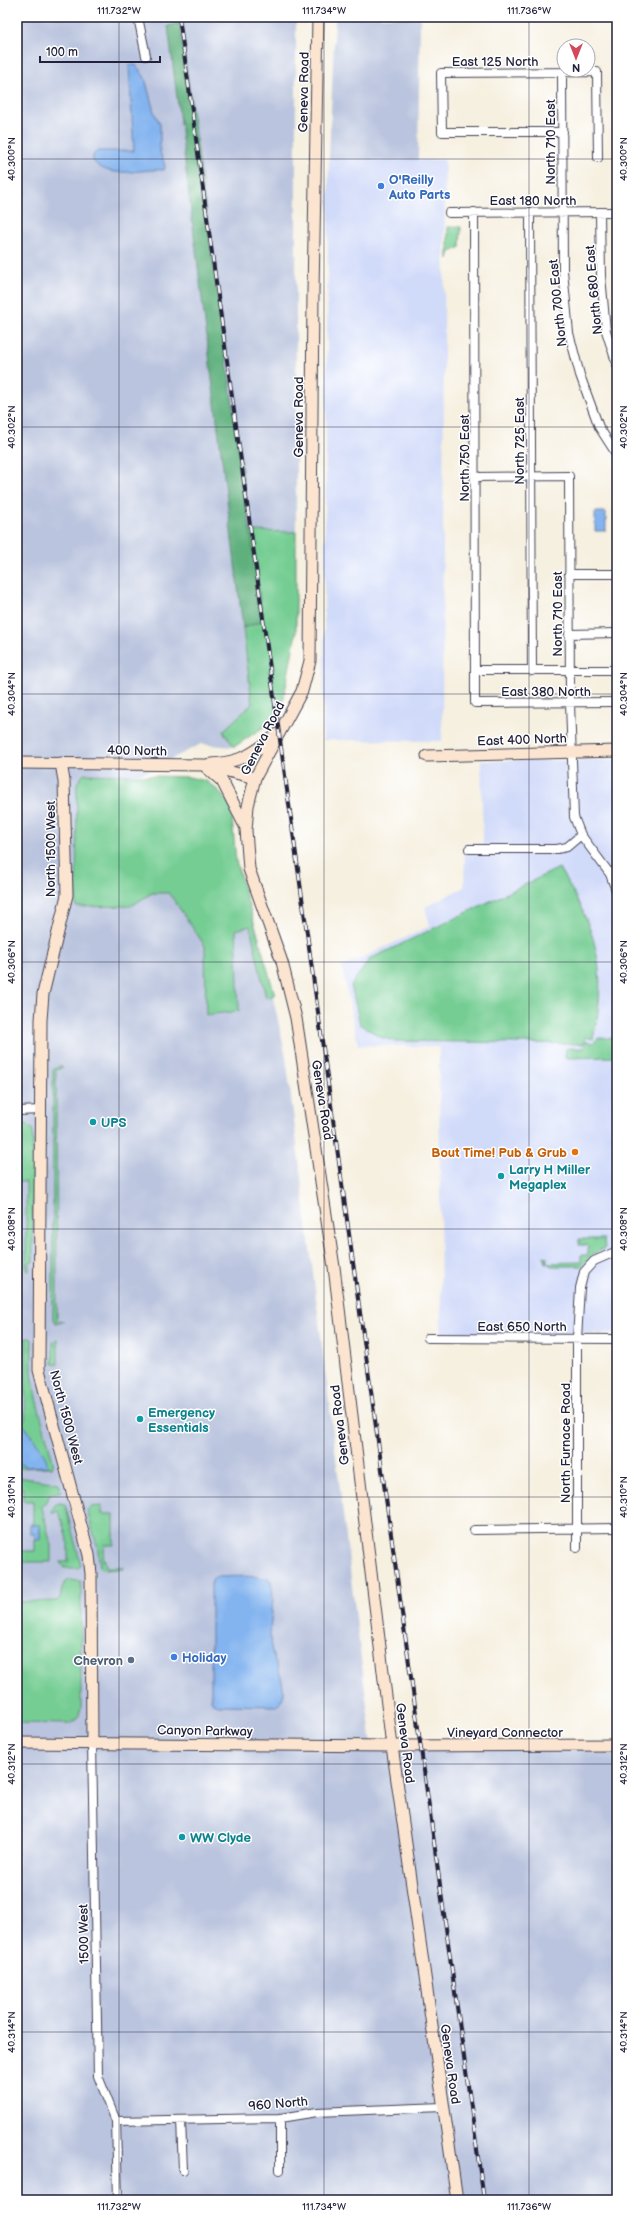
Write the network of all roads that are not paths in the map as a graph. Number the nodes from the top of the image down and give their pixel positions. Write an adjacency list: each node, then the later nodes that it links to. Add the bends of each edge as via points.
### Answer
1 (138, 17): 3 (street)
2 (318, 17): 30 (main road, Geneva Road, via 310,661 302,691)
3 (146, 56)
4 (596, 72): 8 (street, East 125 North)
5 (556, 73): 7 (street, East 125 North, via 441,74 442,132)
6 (562, 78): 7 (street, North 710 East)
7 (563, 132): 9 (street, North 710 East)
8 (598, 158)
9 (562, 211): 11 (street, East 180 North); 12 (street, East 180 North); 16 (street, North 700 East, via 563,271 570,333 580,375 599,427)
10 (474, 212): 11 (street, East 180 North); 14 (street, East 180 North); 17 (street, North 750 East)
11 (530, 212): 18 (street, North 725 East)
12 (600, 212): 13 (street, East 180 North); 15 (street, North 680 East, via 601,276 606,331)
13 (617, 212)
14 (449, 213)
15 (617, 365)
16 (617, 455)
17 (476, 477): 18 (street); 23 (street, North 750 East)
18 (531, 477): 19 (street, North 710 East, via 569,476); 25 (street, North 725 East)
19 (570, 574): 20 (street); 22 (street, North 710 East)
20 (617, 574)
21 (617, 633): 22 (street)
22 (569, 634): 26 (street, North 710 East)
23 (476, 670): 25 (street); 29 (street, North 750 East)
24 (617, 670): 26 (street)
25 (532, 671): 26 (street)
26 (570, 671): 28 (street, North 710 East)
27 (617, 702): 28 (street, East 380 North)
28 (570, 703): 29 (street, East 380 North); 31 (street, North 710 East)
29 (476, 704)
30 (279, 733): 36 (main road, via 261,748 234,763); 37 (main road, Geneva Road)
31 (571, 751): 32 (main road, East 400 North); 33 (main road, East 400 North); 39 (street, via 574,817)
32 (617, 751)
33 (427, 756)
34 (17, 763): 35 (main road, 400 North)
35 (61, 763): 36 (main road, 400 North); 44 (main road, North 1500 West, via 64,781 67,895 43,994)
36 (204, 765): 37 (main road, 400 North); 38 (main road, via 222,781)
37 (255, 778): 38 (main road, Geneva Road, via 248,806)
38 (246, 830): 57 (main road, Geneva Road, via 250,868 282,962 296,1018 334,1268)
39 (581, 835): 40 (street, via 566,847 557,849); 42 (street)
40 (468, 849)
41 (617, 869): 42 (street)
42 (610, 874): 43 (street)
43 (617, 893)
44 (42, 1110): 45 (street); 55 (main road, North 1500 West, via 39,1370 89,1554)
45 (17, 1111)
46 (617, 1251): 48 (street, via 594,1261 584,1272 580,1288)
47 (428, 1338): 48 (street, East 650 North)
48 (577, 1339): 49 (street, East 650 North); 50 (street, North Furnace Road)
49 (617, 1339)
50 (577, 1528): 51 (street); 52 (street); 53 (street, North Furnace Road)
51 (617, 1528)
52 (474, 1530)
53 (577, 1548)
54 (17, 1743): 55 (main road, Canyon Parkway)
55 (92, 1743): 57 (main road, Canyon Parkway); 61 (street, 1500 West, via 98,2076)
56 (617, 1745): 57 (main road, Vineyard Connector)
57 (392, 1746): 58 (main road, Geneva Road)
58 (443, 2107): 59 (street, 960 North, via 317,2112); 65 (main road, Geneva Road)
59 (280, 2118): 60 (street, 960 North); 63 (street)
60 (181, 2120): 61 (street, 960 North); 62 (street)
61 (116, 2121): 64 (street)
62 (182, 2170)
63 (280, 2170)
64 (118, 2200)
65 (457, 2200)

